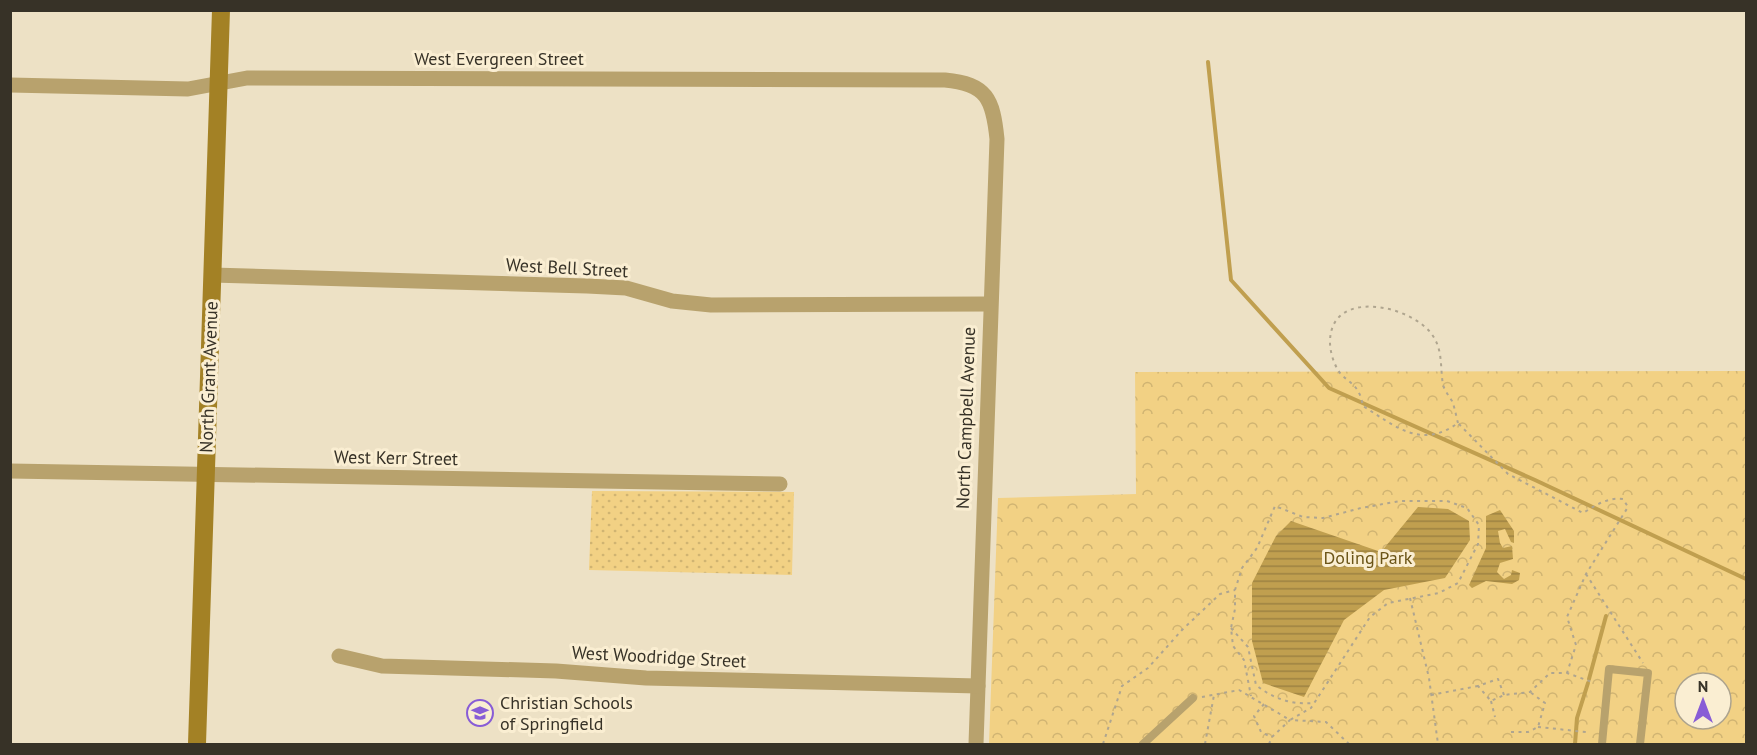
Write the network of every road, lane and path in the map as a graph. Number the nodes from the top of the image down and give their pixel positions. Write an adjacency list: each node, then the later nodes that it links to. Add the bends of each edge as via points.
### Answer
1 (221, 10): 2 (main road, North Grant Avenue)
2 (219, 83): 3 (street, West Evergreen Street, via 188,89); 4 (street, West Evergreen Street, via 247,78 945,80 968,84); 5 (main road, North Grant Avenue)
3 (10, 85)
4 (985, 94): 6 (street, North Campbell Avenue, via 992,107 997,139)
5 (213, 275): 6 (street, West Bell Street, via 626,288 672,301 711,305); 9 (main road, North Grant Avenue)
6 (990, 304): 19 (street, North Campbell Avenue)
7 (1458, 423): 7 (path, via 1422,436 1407,433 1363,406 1360,393 1339,372 1333,358 1331,330 1337,317 1369,305 1395,310 1424,324 1440,347 1444,387); 11 (path, via 1508,474 1583,513 1599,503 1623,499 1628,507)
8 (10, 471): 9 (street, West Kerr Street)
9 (206, 473): 10 (street, West Kerr Street); 36 (main road, North Grant Avenue)
10 (780, 484)
11 (1586, 574): 16 (path); 17 (path, via 1567,617 1576,645)
12 (1235, 590): 13 (path, via 1242,568 1257,548 1275,506 1303,517 1323,518 1400,501 1447,501 1467,508 1479,525 1478,544 1458,583 1439,593); 14 (path); 38 (path, via 1220,594 1148,668 1122,686)
13 (1410, 598): 23 (path); 28 (path, via 1388,603 1370,617)
14 (1231, 628): 25 (path, via 1233,646 1244,660); 28 (path, via 1248,647 1256,685 1269,695 1299,704)
15 (339, 656): 19 (street, West Woodridge Street, via 382,666 646,678)
16 (1643, 664)
17 (1566, 673): 18 (path); 21 (path, via 1550,673)
18 (1592, 682)
19 (978, 686): 37 (street, North Campbell Avenue)
20 (1478, 686): 23 (path); 24 (path, via 1498,679); 27 (path)
21 (1530, 692): 24 (path); 32 (path, via 1545,703)
22 (1214, 694): 25 (path, via 1239,690); 26 (path); 40 (path)
23 (1431, 695): 43 (path)
24 (1504, 695): 27 (path)
25 (1251, 696): 29 (path)
26 (1193, 698): 39 (lane)
27 (1491, 701): 30 (path)
28 (1314, 703): 31 (path)
29 (1264, 704): 31 (path); 35 (path, via 1254,716 1261,732)
30 (1495, 717)
31 (1290, 720): 35 (path); 42 (path, via 1326,722)
32 (1539, 727): 33 (path); 34 (path)
33 (1511, 732)
34 (1586, 732)
35 (1272, 737): 41 (path)
36 (197, 744)
37 (976, 744)
38 (1103, 744)
39 (1143, 744)
40 (1205, 744)
41 (1269, 744)
42 (1349, 744)
43 (1438, 744)
44 (1602, 744): 45 (lane, via 1609,669 1648,673)
45 (1640, 744)

